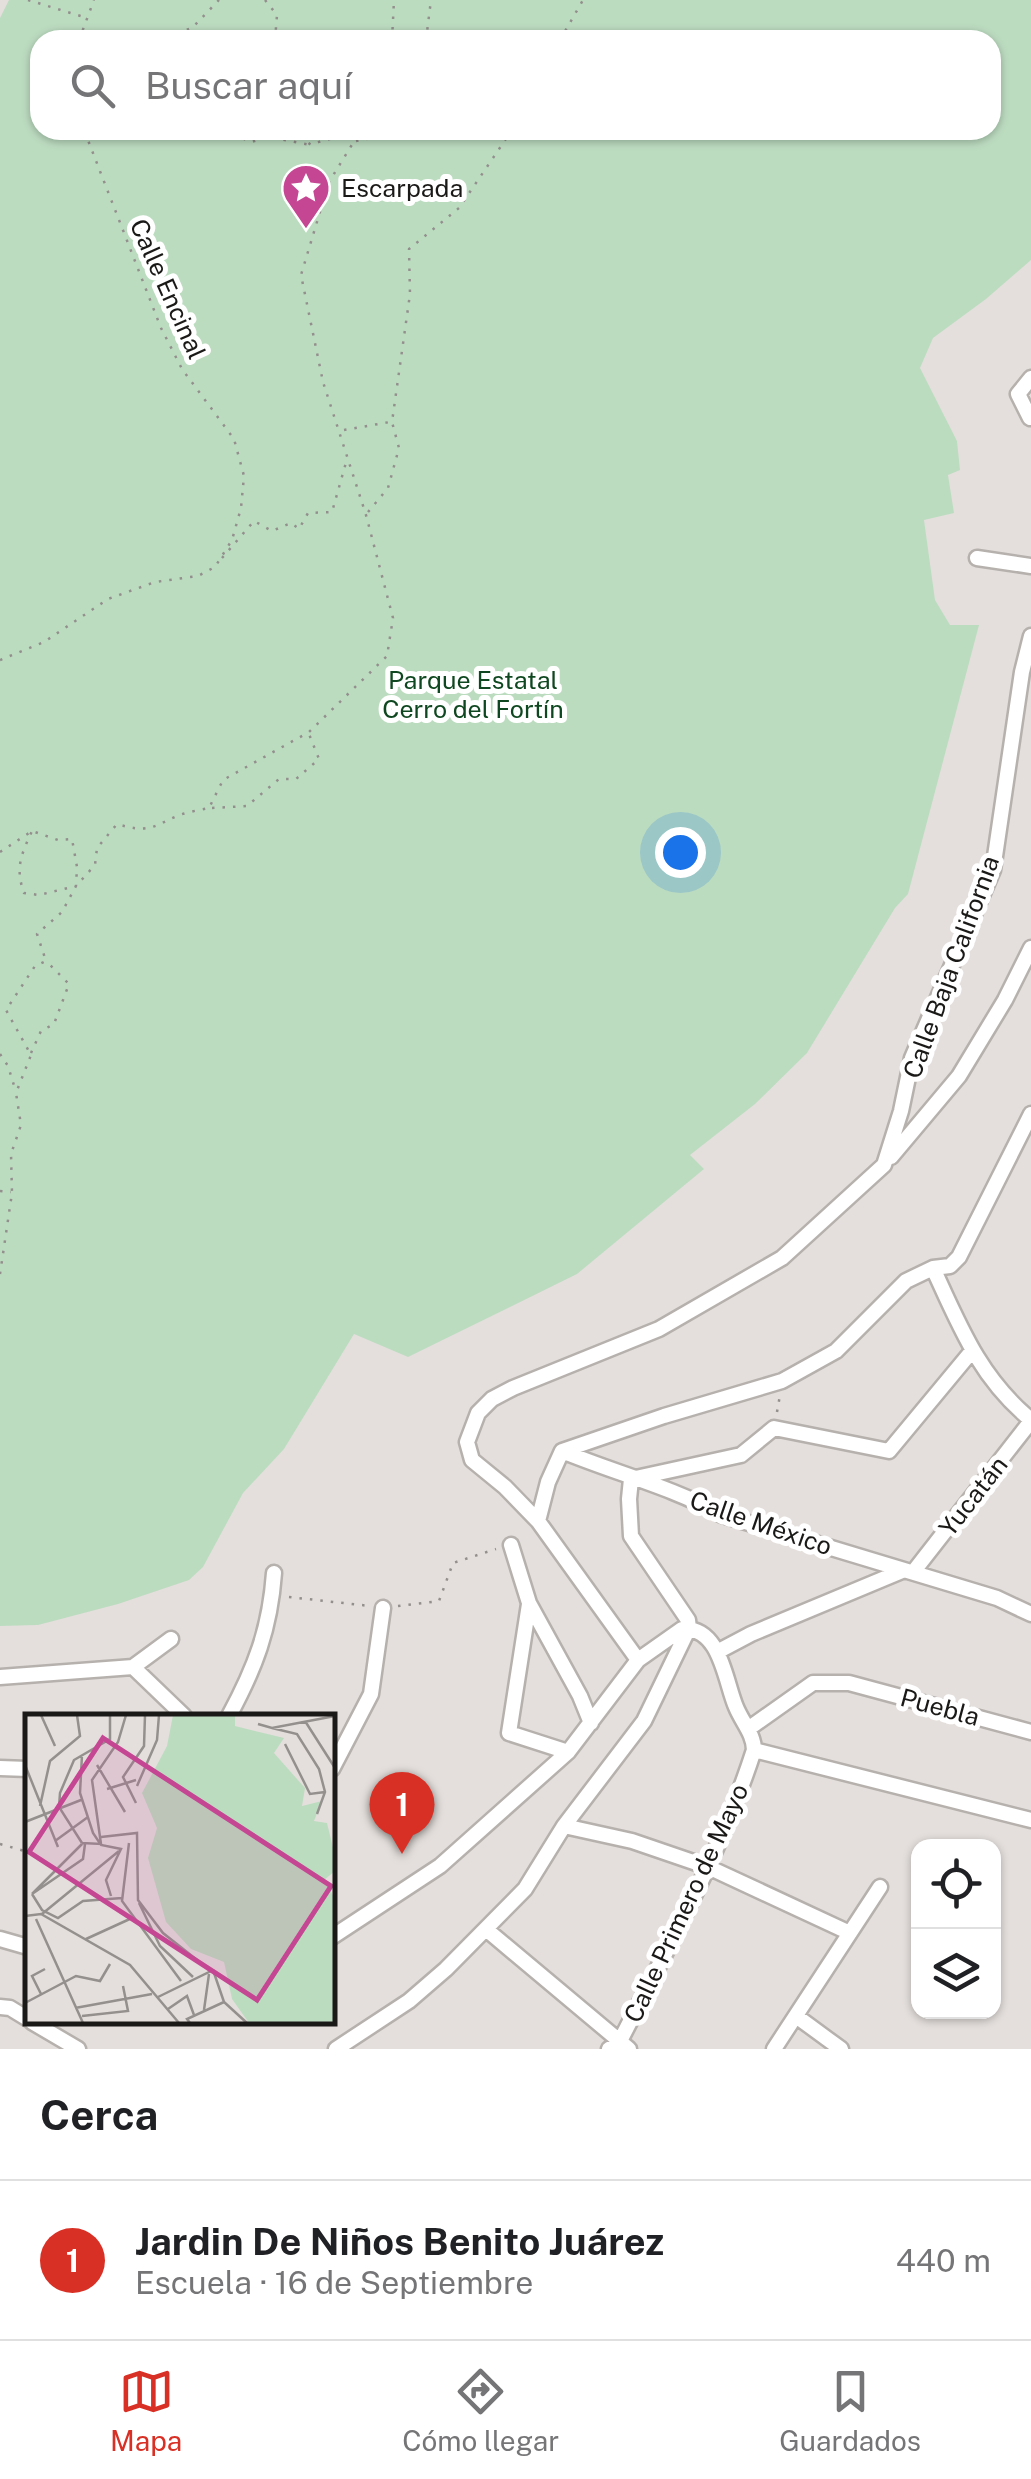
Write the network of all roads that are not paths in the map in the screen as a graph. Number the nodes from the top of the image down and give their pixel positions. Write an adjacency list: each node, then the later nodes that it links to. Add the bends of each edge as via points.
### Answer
1 (1031, 378): 2 (street, via 1018,394)
2 (1030, 422)
3 (977, 558): 4 (street)
4 (1031, 566)
5 (1031, 636): 9 (street, Calle Baja California, via 993,870 912,1058)
6 (1031, 948): 9 (street, via 959,1076)
7 (1031, 1114): 8 (street)
8 (1027, 1134): 10 (street, via 958,1257 950,1266)
9 (884, 1165): 15 (street, Calle Baja California, via 782,1258 658,1328 513,1388 478,1412 467,1442 472,1460)
10 (933, 1268): 11 (street); 13 (street, via 906,1281 836,1352 782,1381)
11 (972, 1352): 12 (street, via 1003,1397); 14 (street, via 889,1451 774,1428 741,1455)
12 (1031, 1420): 17 (street, Yucatán)
13 (562, 1452): 14 (street, Calle México); 15 (street)
14 (631, 1479): 17 (street, Calle México, via 693,1498 722,1515); 22 (street, via 631,1536)
15 (538, 1521): 25 (street, Calle Baja California)
16 (511, 1545): 19 (street)
17 (908, 1571): 21 (street, Calle México); 24 (street)
18 (274, 1574): 29 (street, via 271,1616)
19 (529, 1603): 30 (street); 34 (street, via 509,1733)
20 (384, 1608): 35 (street, via 371,1694)
21 (1031, 1614)
22 (689, 1628): 24 (street); 25 (street); 39 (street, via 644,1721)
23 (171, 1639): 26 (street)
24 (718, 1652): 31 (street)
25 (638, 1660): 30 (street)
26 (134, 1667): 27 (street); 28 (street)
27 (0, 1677)
28 (182, 1714)
29 (230, 1714)
30 (591, 1723): 34 (street)
31 (748, 1729): 32 (street, Puebla, via 812,1683 849,1683); 33 (street)
32 (1031, 1732)
33 (754, 1750): 38 (street); 40 (street, Calle Primero de Mayo)
34 (568, 1752): 44 (street, via 440,1866)
35 (335, 1763)
36 (0, 1768): 37 (street)
37 (25, 1769)
38 (1031, 1820)
39 (564, 1826): 40 (street); 42 (street, via 524,1889)
40 (708, 1867): 43 (street); 51 (street, Calle Primero de Mayo)
41 (880, 1888): 43 (street)
42 (487, 1930): 51 (street); 53 (street, via 409,2000)
43 (850, 1933): 48 (street)
44 (335, 1935)
45 (0, 1939): 46 (street)
46 (25, 1946)
47 (0, 2007): 49 (street)
48 (796, 2016): 54 (street); 55 (street)
49 (25, 2017)
50 (37, 2024): 52 (street)
51 (619, 2047)
52 (78, 2049)
53 (336, 2049)
54 (774, 2049)
55 (841, 2049)

